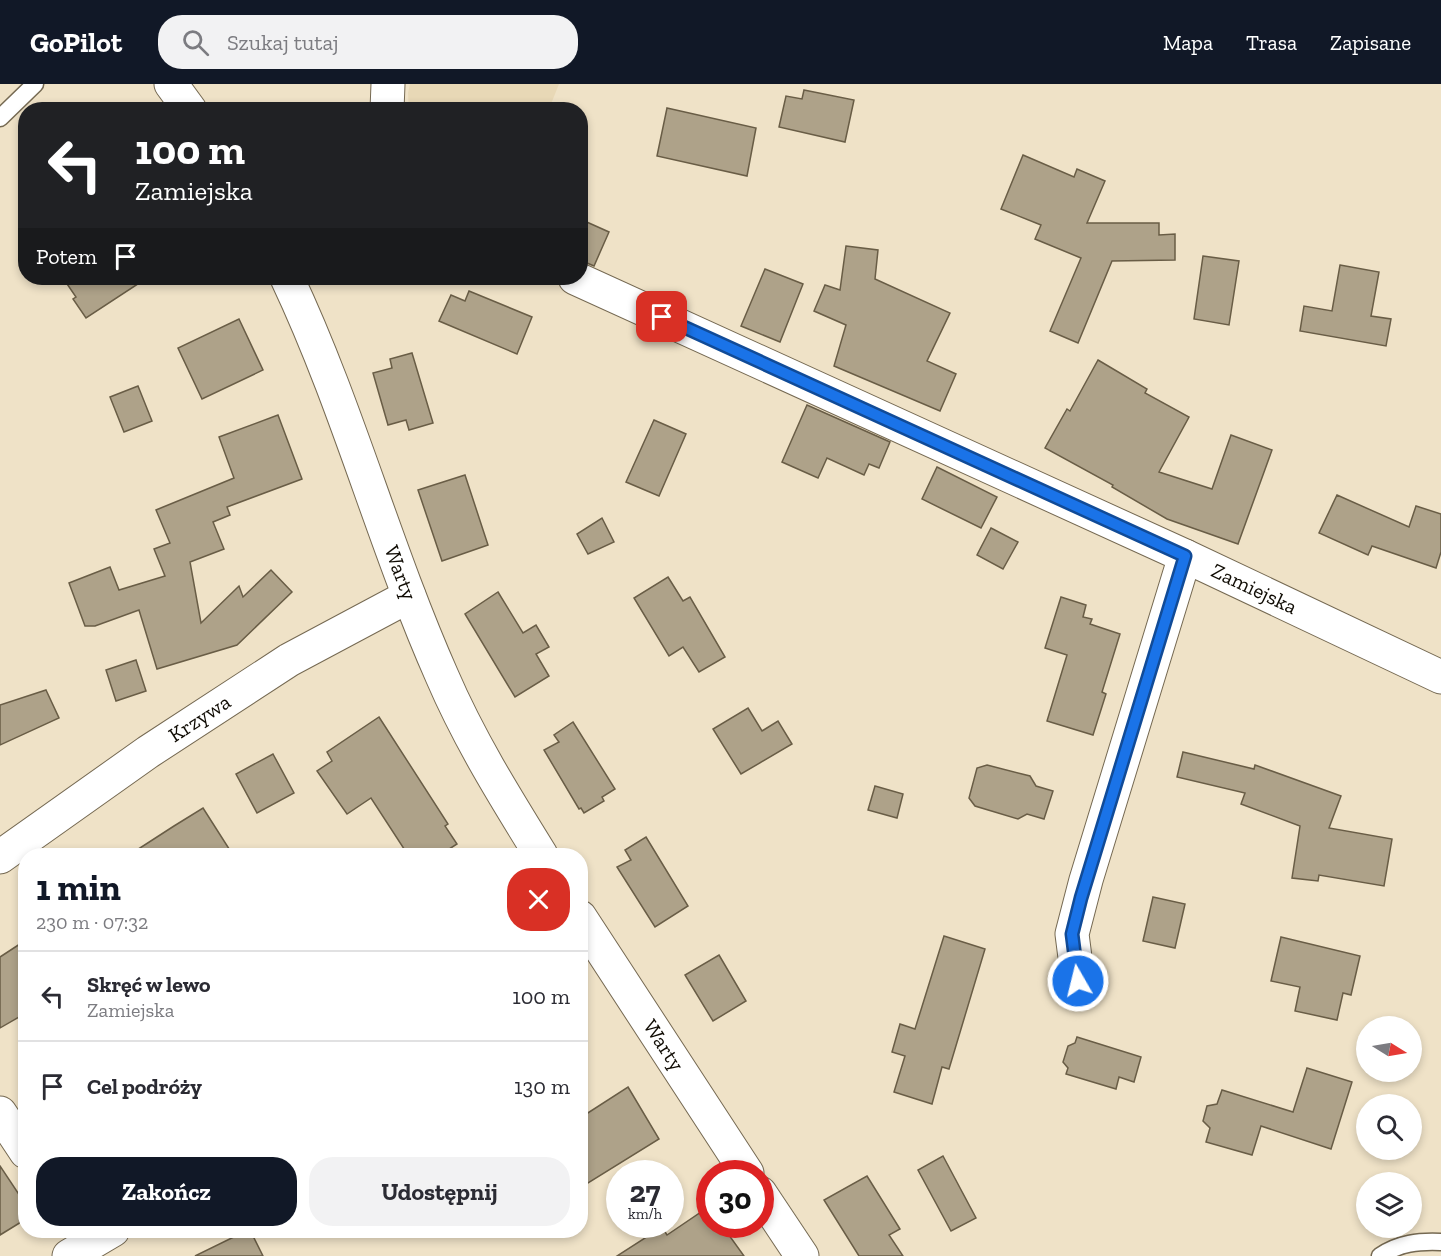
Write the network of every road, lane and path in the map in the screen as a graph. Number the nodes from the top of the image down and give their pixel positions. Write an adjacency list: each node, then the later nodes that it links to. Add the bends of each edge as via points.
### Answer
1 (35, 84): 6 (lane)
2 (171, 84): 4 (street)
3 (388, 84): 5 (street)
4 (184, 102)
5 (387, 102)
6 (0, 118)
7 (588, 284): 9 (street, Zamiejska)
8 (290, 285): 10 (street, Warty, via 335,391)
9 (1185, 556): 11 (street, Zamiejska); 15 (street, via 1080,902 1072,934)
10 (409, 596): 12 (street, Warty, via 462,719); 13 (street, Krzywa, via 289,660 148,752)
11 (1441, 677)
12 (537, 848)
13 (0, 857)
14 (588, 929): 18 (street, Warty)
15 (1078, 981)
16 (0, 1113): 17 (street)
17 (18, 1140)
18 (739, 1160)
19 (774, 1215): 21 (street)
20 (1441, 1242): 22 (lane, via 1422,1241 1393,1248)
21 (801, 1256)
22 (1380, 1256)

